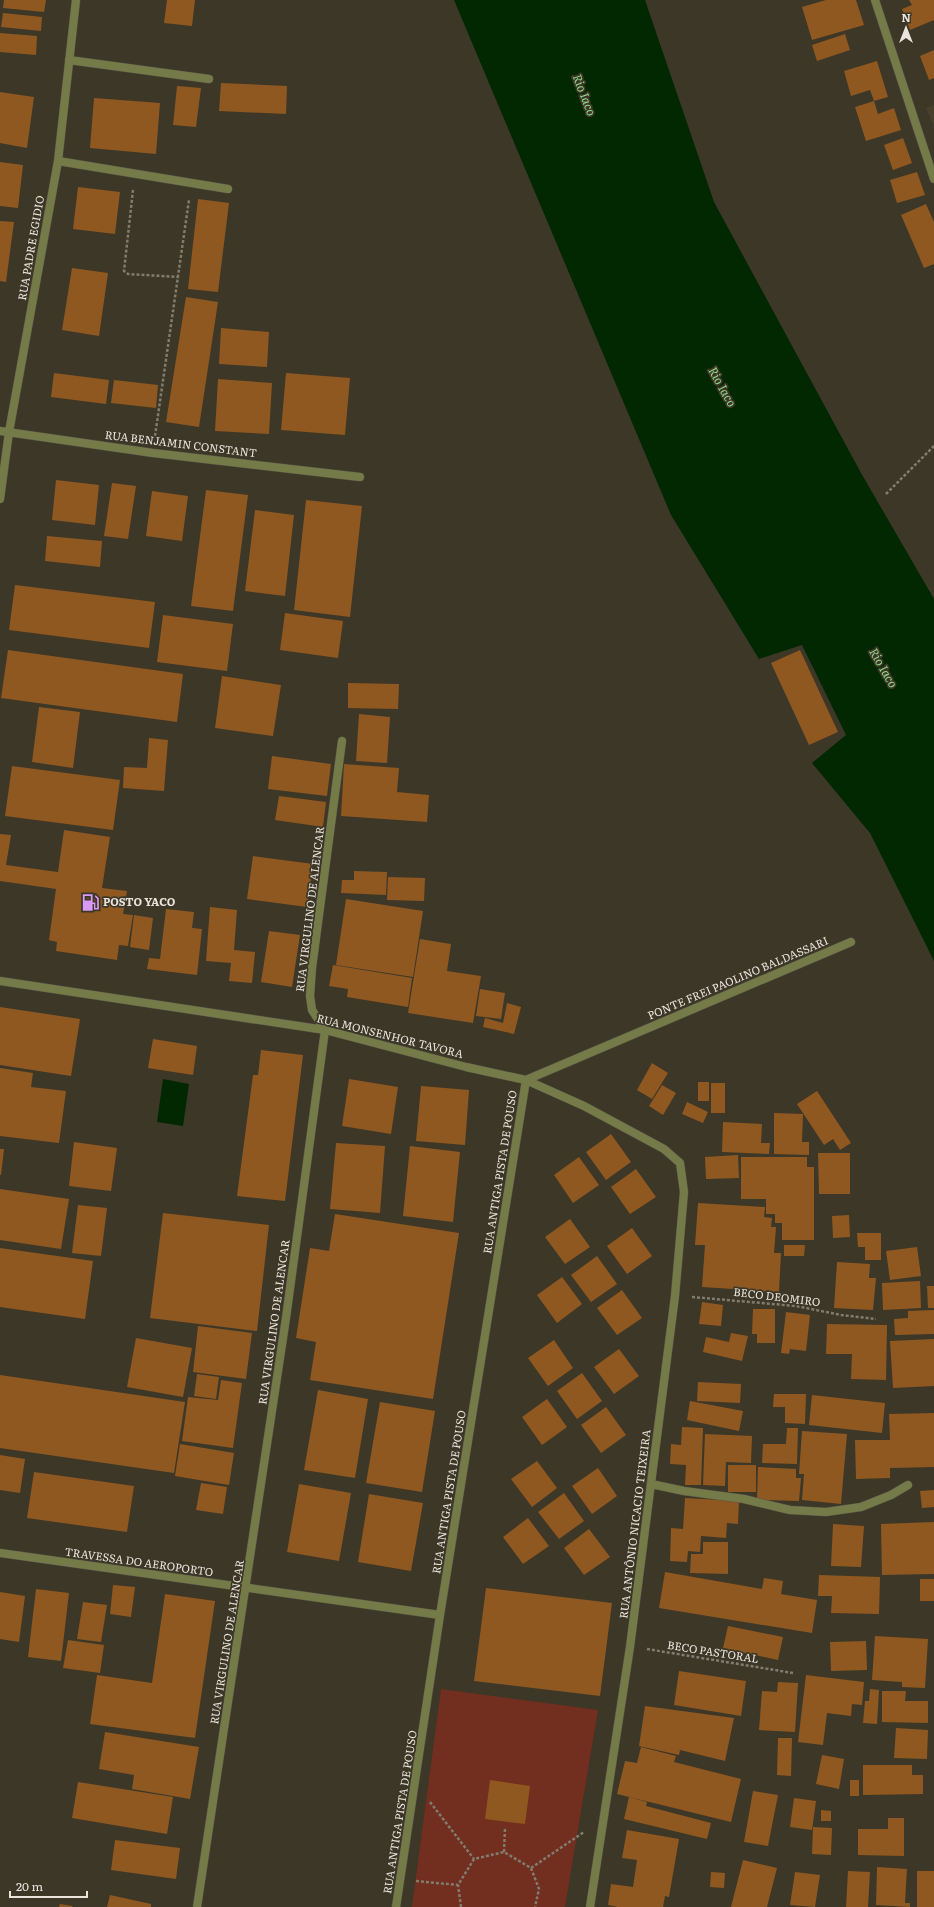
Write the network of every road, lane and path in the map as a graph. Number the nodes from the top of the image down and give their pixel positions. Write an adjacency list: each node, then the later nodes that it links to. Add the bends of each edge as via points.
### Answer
1 (76, 0): 3 (street, RUA PADRE EGIDIO)
2 (875, 0): 7 (street)
3 (69, 60): 4 (street); 5 (street, RUA PADRE EGIDIO)
4 (209, 79)
5 (58, 161): 6 (street); 12 (street, RUA PADRE EGIDIO)
6 (135, 173): 8 (street); 10 (path, via 124,271 128,274)
7 (934, 178)
8 (191, 183): 9 (street); 10 (path)
9 (228, 189)
10 (179, 277): 14 (path)
11 (0, 430): 12 (street, RUA BENJAMIN CONSTANT)
12 (9, 432): 14 (street, RUA BENJAMIN CONSTANT); 17 (street, RUA PADRE EGIDIO)
13 (934, 446): 16 (path)
14 (153, 453): 15 (street, RUA BENJAMIN CONSTANT)
15 (360, 477)
16 (886, 494)
17 (0, 499)
18 (342, 741): 21 (street, RUA VIRGULINO DE ALENCAR, via 310,996 312,1010)
19 (851, 942): 22 (street, PONTE FREI PAOLINO BALDASSARI)
20 (0, 981): 21 (street, RUA MONSENHOR TAVORA)
21 (325, 1030): 22 (street, RUA MONSENHOR TAVORA); 29 (street, RUA VIRGULINO DE ALENCAR)
22 (526, 1080): 23 (street, RUA MONSENHOR TAVORA, via 584,1106); 30 (street, RUA ANTIGA PISTA DE POUSO)
23 (664, 1148): 24 (street, RUA ANTÔNIO NICACIO TEIXEIRA, via 680,1163 684,1192)
24 (675, 1296): 25 (path, BECO DEOMIRO, via 788,1305); 26 (street, RUA ANTÔNIO NICACIO TEIXEIRA)
25 (876, 1319)
26 (651, 1484): 27 (street, via 744,1499 790,1510 826,1512 861,1507); 31 (street, RUA ANTÔNIO NICACIO TEIXEIRA)
27 (908, 1485)
28 (0, 1553): 29 (street, TRAVESSA DO AEROPORTO)
29 (246, 1589): 30 (street, TRAVESSA DO AEROPORTO); 41 (street, RUA VIRGULINO DE ALENCAR)
30 (440, 1615): 33 (street, RUA ANTIGA PISTA DE POUSO)
31 (630, 1647): 32 (path, BECO PASTORAL); 34 (street, RUA ANTÔNIO NICACIO TEIXEIRA)
32 (793, 1674)
33 (415, 1784): 37 (path); 39 (street, RUA ANTIGA PISTA DE POUSO)
34 (604, 1819): 38 (path); 45 (street, RUA ANTÔNIO NICACIO TEIXEIRA)
35 (506, 1829): 36 (path)
36 (504, 1852): 37 (path); 38 (path)
37 (474, 1859): 40 (path)
38 (531, 1868): 44 (path, via 539,1889)
39 (400, 1879): 40 (path); 42 (street, RUA ANTIGA PISTA DE POUSO)
40 (458, 1885): 43 (path)
41 (197, 1907)
42 (396, 1907)
43 (461, 1907)
44 (535, 1907)
45 (590, 1907)

